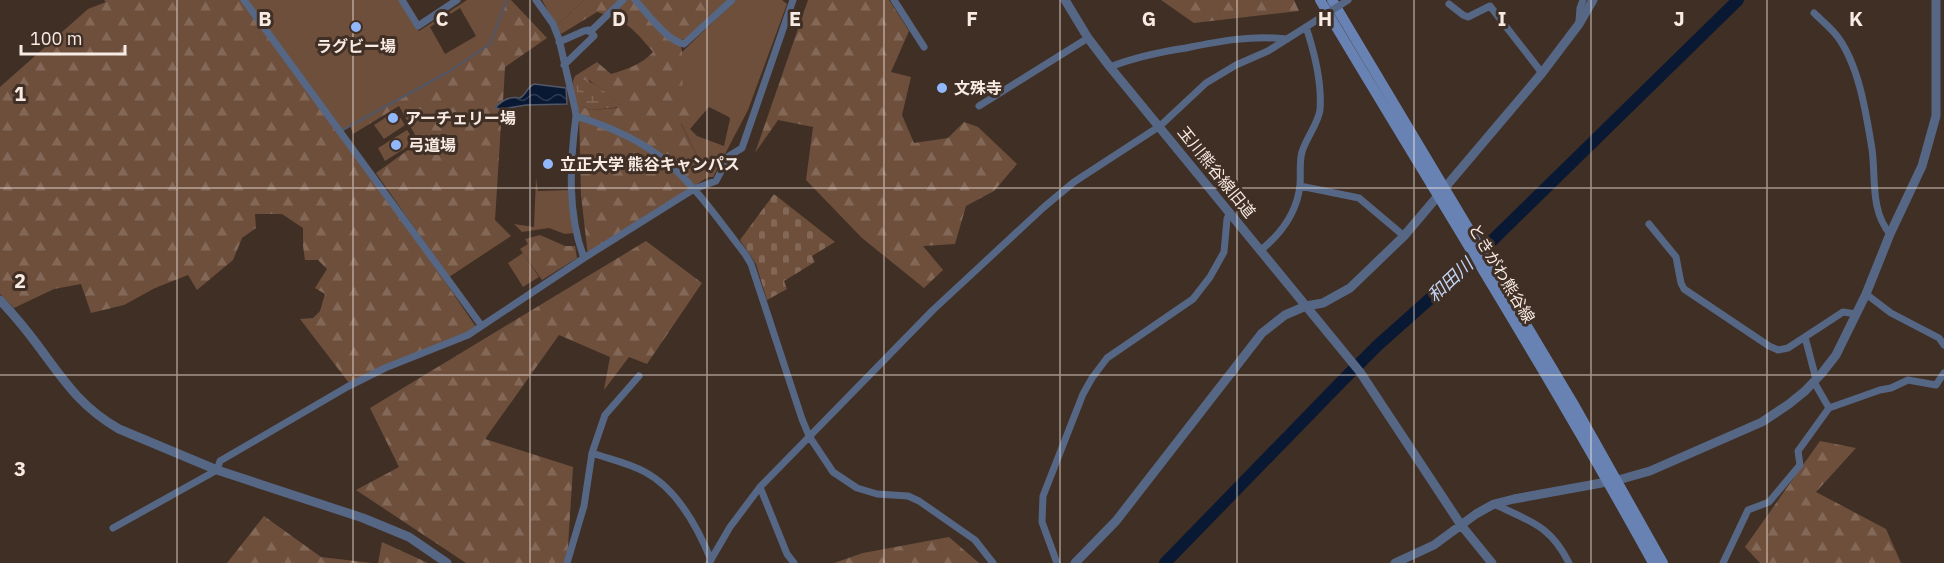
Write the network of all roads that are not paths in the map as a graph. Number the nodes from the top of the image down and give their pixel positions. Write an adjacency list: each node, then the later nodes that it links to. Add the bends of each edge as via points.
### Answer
1 (244, 0): 46 (street)
2 (402, 0): 3 (street, via 418,26)
3 (457, 0)
4 (536, 0): 24 (street, via 553,24)
5 (623, 0): 21 (street)
6 (635, 0): 7 (street, via 669,36 684,44)
7 (732, 0)
8 (793, 0): 34 (street, via 742,148 729,156 716,181)
9 (894, 0): 25 (street)
10 (1065, 0): 22 (street, 玉川熊谷線旧道)
11 (1320, 0): 35 (main road, ときがわ熊谷線)
12 (1332, 0): 35 (main road, ときがわ熊谷線)
13 (1348, 0): 20 (street, bridge)
14 (1583, 0): 19 (street)
15 (1593, 0): 19 (street)
16 (1936, 0): 31 (street)
17 (1449, 4): 28 (street, via 1468,17 1490,6)
18 (1814, 13): 38 (street, via 1837,36 1857,74 1872,150 1874,191 1881,220)
19 (1579, 24): 28 (street)
20 (1306, 27): 23 (street); 33 (street, via 1313,49 1320,111 1301,154)
21 (590, 32): 24 (street); 26 (street, via 592,40)
22 (1088, 38): 27 (street, 玉川熊谷線旧道); 29 (street)
23 (1287, 39): 27 (street, via 1229,39 1151,54); 32 (street, via 1206,83)
24 (559, 42): 26 (street)
25 (924, 47)
26 (564, 64): 30 (street)
27 (1110, 67): 32 (street, 玉川熊谷線旧道)
28 (1542, 73): 35 (street)
29 (979, 106)
30 (576, 116): 34 (street, via 601,123 645,147); 41 (street, via 571,171 577,238)
31 (1940, 116): 38 (street)
32 (1160, 126): 36 (street, 玉川熊谷線旧道); 54 (street, via 1074,182 1044,207 933,310)
33 (1300, 186): 39 (street, via 1359,198); 40 (street, via 1294,213 1276,238)
34 (694, 189): 41 (street); 54 (street, via 751,264)
35 (1442, 193): 39 (street); 57 (main road, ときがわ熊谷線)
36 (1230, 212): 40 (street, 玉川熊谷線旧道); 67 (street, via 1224,252 1193,299 1107,358 1083,394 1042,496 1042,522)
37 (1649, 224): 48 (street, via 1676,257 1684,289 1778,350)
38 (1890, 234): 42 (street)
39 (1404, 236): 44 (street, via 1350,288 1323,303)
40 (1261, 250): 44 (street, 玉川熊谷線旧道)
41 (584, 258): 46 (street)
42 (1866, 294): 45 (street); 47 (street, via 1891,314)
43 (0, 300): 56 (street, via 68,388 104,421)
44 (1306, 306): 60 (street, 玉川熊谷線旧道, via 1360,372); 68 (street, via 1285,315 1262,333 1116,521)
45 (1856, 314): 48 (street, via 1843,312); 52 (street, via 1836,355)
46 (481, 325): 56 (street, via 347,387 220,461)
47 (1941, 336): 49 (street)
48 (1805, 337): 52 (street)
49 (1944, 345)
50 (1944, 373): 53 (street, via 1936,385 1908,380)
51 (639, 376): 55 (street, via 605,415)
52 (1815, 380): 53 (street); 57 (street, via 1761,422 1673,462)
53 (1829, 408): 74 (street, via 1798,451 1800,465 1769,502 1748,510)
54 (809, 436): 58 (street); 66 (street, via 841,478 877,494 908,496 918,501 975,540)
55 (592, 453): 62 (street, via 645,472 670,492 691,518); 64 (street, via 584,506)
56 (217, 470): 61 (street); 63 (street, via 410,537)
57 (1613, 481): 59 (street); 72 (main road, ときがわ熊谷線); 73 (main road, ときがわ熊谷線)
58 (760, 487): 62 (street); 65 (street)
59 (1494, 504): 60 (street); 71 (street, via 1544,529 1555,538)
60 (1461, 525): 69 (street, via 1434,545); 70 (street)
61 (112, 528)
62 (710, 562)
63 (447, 563)
64 (567, 563)
65 (794, 563)
66 (993, 563)
67 (1057, 563)
68 (1075, 563)
69 (1395, 563)
70 (1492, 563)
71 (1569, 563)
72 (1653, 563)
73 (1663, 563)
74 (1723, 563)

